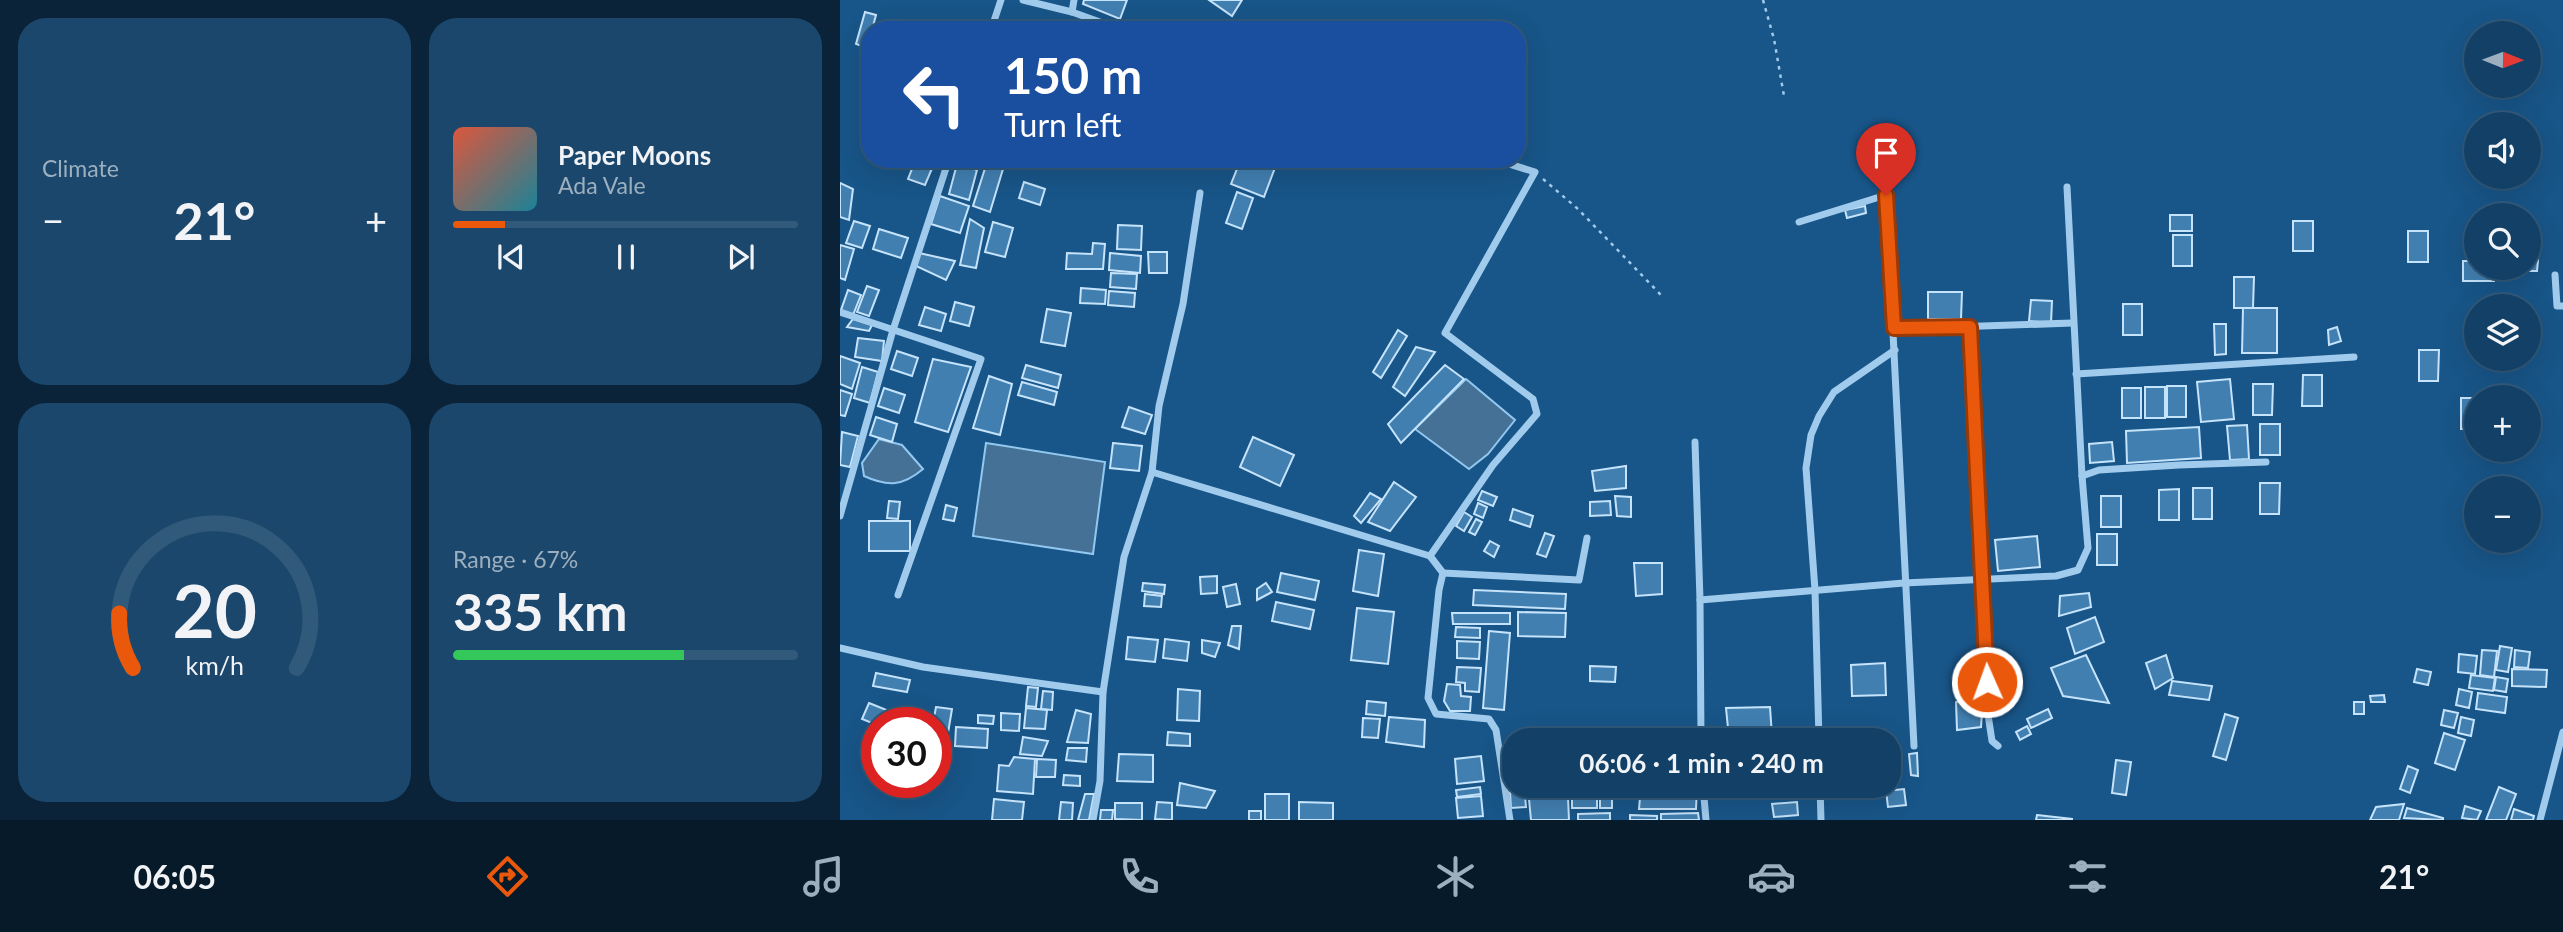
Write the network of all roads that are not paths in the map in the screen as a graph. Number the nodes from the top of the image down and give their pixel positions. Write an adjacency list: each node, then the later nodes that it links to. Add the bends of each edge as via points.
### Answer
1 (1001, 0): 5 (street)
2 (1023, 0): 4 (street)
3 (1074, 0): 4 (street)
4 (1072, 12): 6 (street)
5 (994, 21)
6 (1097, 21)
7 (946, 168): 18 (street)
8 (1522, 168): 28 (street, via 1535,172 1445,333 1533,399 1537,414 1493,465)
9 (2067, 187): 15 (street)
10 (1200, 193): 24 (street, via 1183,304 1159,406)
11 (1800, 222): 17 (street, via 1886,195)
12 (2555, 275): 13 (street, via 2557,306)
13 (2563, 306)
14 (840, 312): 18 (street)
15 (2073, 323): 16 (street); 21 (street)
16 (1970, 327): 17 (street); 30 (street)
17 (1894, 328): 19 (street)
18 (893, 330): 26 (street); 33 (street, via 981,359)
19 (1895, 350): 31 (street); 32 (street, via 1834,392 1811,435 1806,468)
20 (2354, 357): 21 (street)
21 (2076, 374): 25 (street)
22 (1695, 442): 34 (street)
23 (2266, 462): 25 (street, via 2099,470)
24 (1152, 472): 28 (street); 36 (street, via 1124,557)
25 (2082, 476): 30 (street, via 2088,548 2078,570 2056,576)
26 (840, 516)
27 (1587, 538): 29 (street, via 1578,580)
28 (1430, 556): 29 (street)
29 (1443, 573): 45 (street, via 1428,698 1436,714 1489,719 1496,730)
30 (1983, 580): 31 (street); 41 (street, via 1987,708 1992,741)
31 (1905, 583): 32 (street); 40 (street)
32 (1815, 590): 34 (street); 38 (street)
33 (898, 595)
34 (1700, 600): 37 (street)
35 (840, 648): 36 (street, via 923,667)
36 (1103, 692): 44 (street, via 1100,781)
37 (1701, 728)
38 (1819, 728)
39 (2563, 732): 48 (street)
40 (1914, 746)
41 (1998, 746)
42 (1704, 798): 46 (street)
43 (1820, 798): 47 (street)
44 (1093, 820)
45 (1510, 820)
46 (1706, 820)
47 (1821, 820)
48 (2540, 820)

